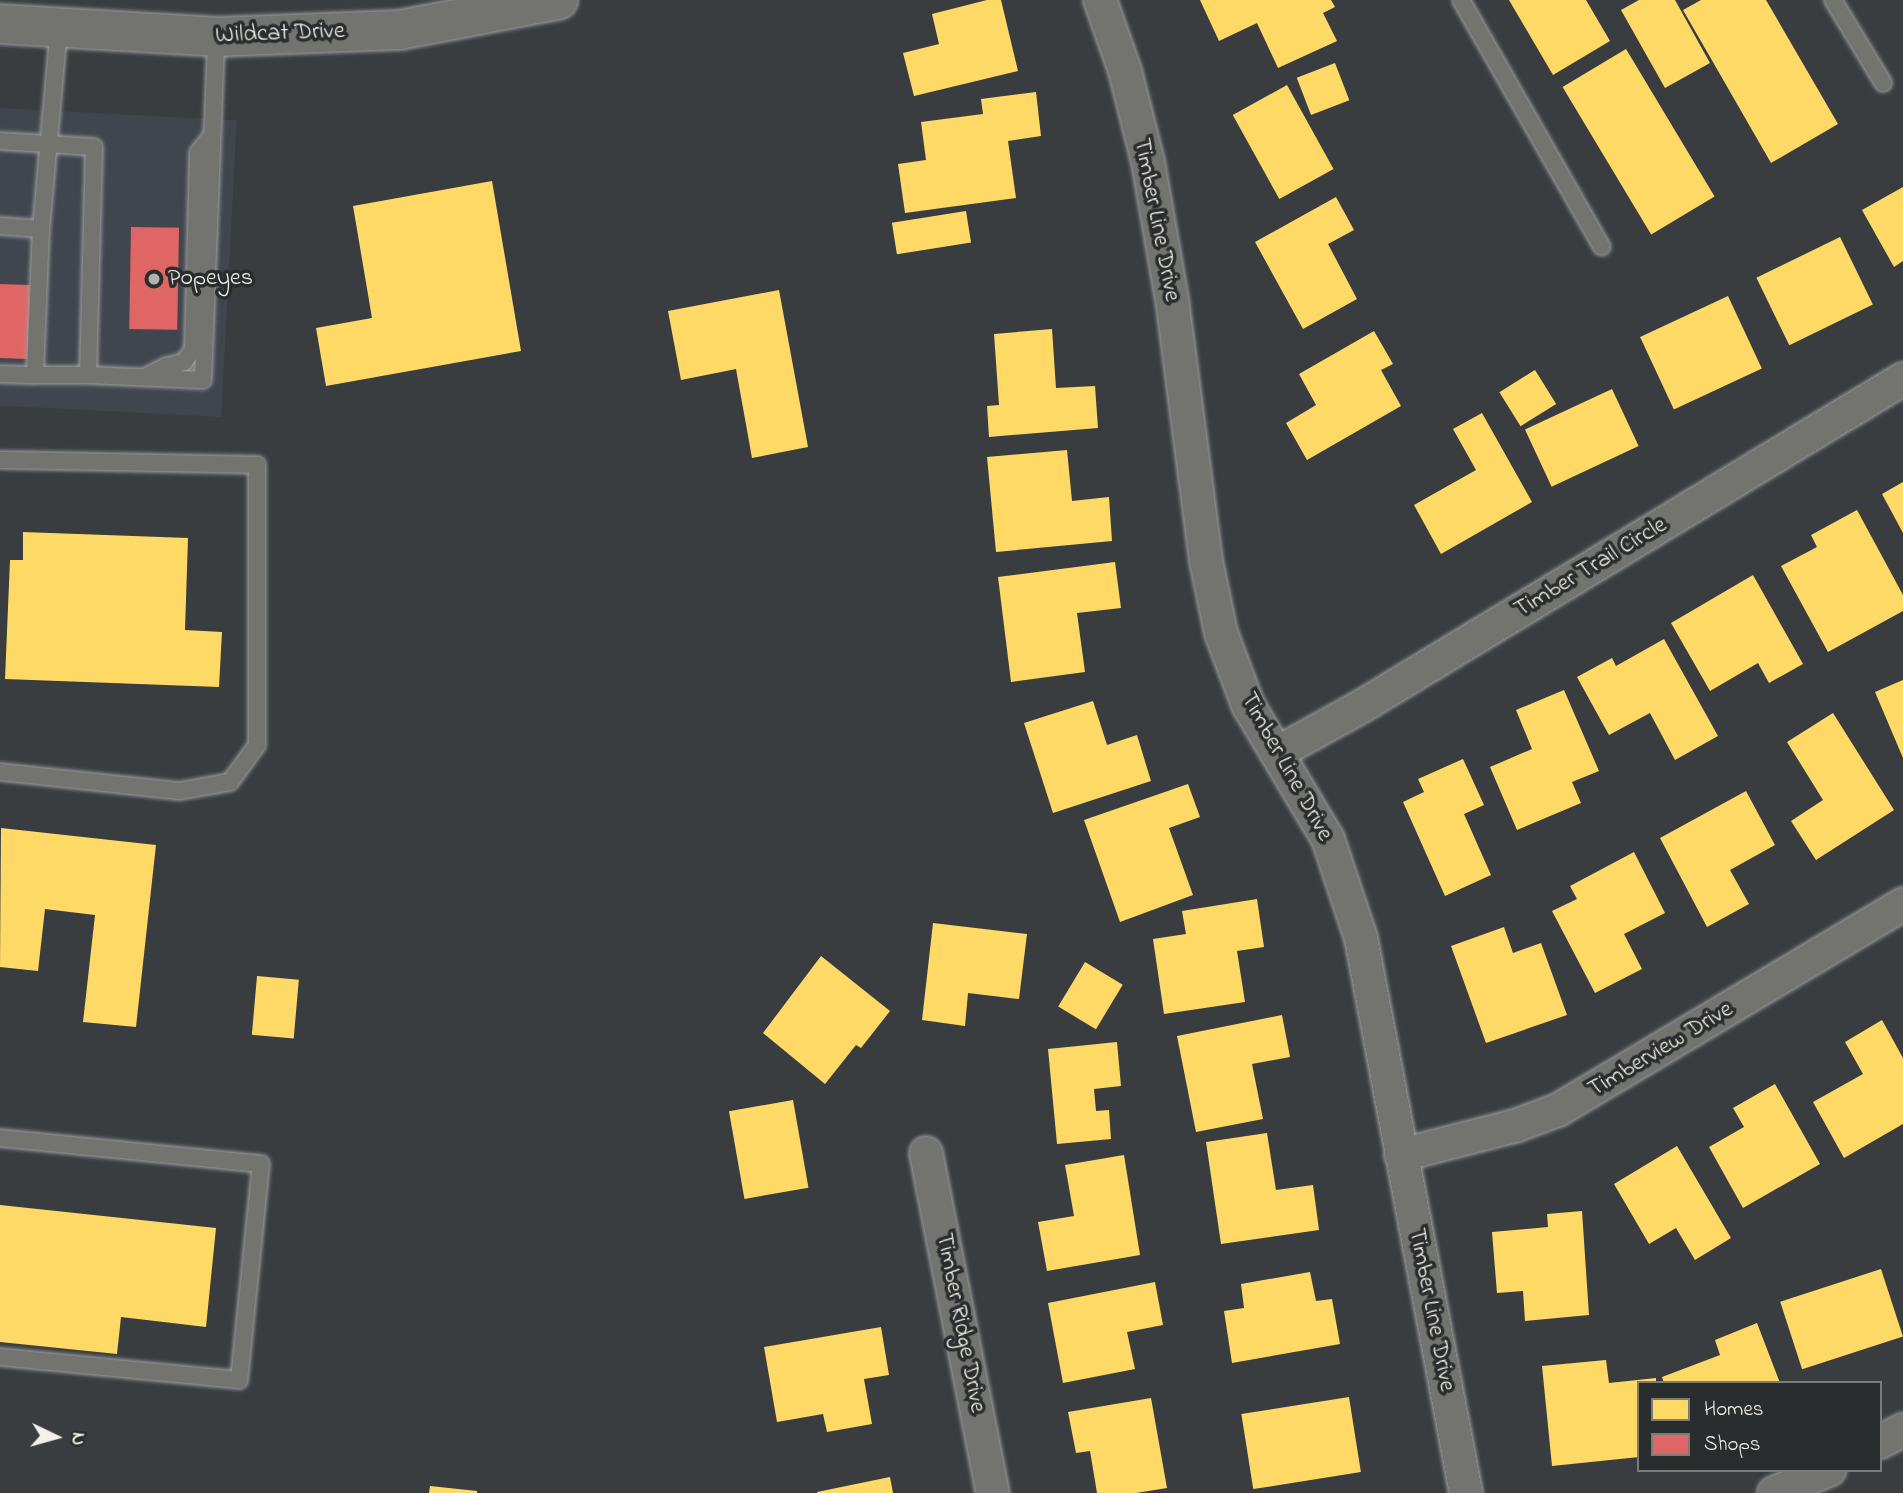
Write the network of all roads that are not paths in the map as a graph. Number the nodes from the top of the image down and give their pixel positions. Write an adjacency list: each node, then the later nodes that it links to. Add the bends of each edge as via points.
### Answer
1 (558, 0): 7 (main road, Wildcat Drive, via 399,30)
2 (1100, 0): 21 (street, Timber Line Drive, via 1125,71 1148,162 1172,299 1206,561 1221,633 1248,705)
3 (1461, 0): 14 (lane)
4 (1833, 0): 8 (lane)
5 (0, 24): 6 (main road, Wildcat Drive)
6 (59, 27): 7 (main road, Wildcat Drive); 11 (lane)
7 (216, 37): 9 (lane)
8 (1883, 83)
9 (212, 135): 18 (lane, via 198,153 193,349 184,362); 18 (lane, via 203,380)
10 (0, 141): 11 (lane)
11 (48, 145): 13 (lane); 17 (lane, via 94,147)
12 (0, 226): 13 (lane)
13 (41, 229): 16 (lane)
14 (1602, 247)
15 (0, 374): 16 (lane)
16 (34, 375): 17 (lane)
17 (88, 376): 18 (lane)
18 (143, 379)
19 (1903, 379): 21 (street, Timber Trail Circle)
20 (0, 460): 22 (lane, via 257,465 257,745 230,782 179,791)
21 (1277, 753): 26 (street, Timber Line Drive, via 1328,839 1344,881 1361,938)
22 (0, 772)
23 (1903, 904): 26 (street, Timberview Drive, via 1558,1110 1515,1126)
24 (0, 1138): 27 (lane, via 261,1164 239,1380)
25 (926, 1153): 31 (street, Timber Ridge Drive)
26 (1401, 1155): 32 (street, Timber Line Drive)
27 (0, 1357)
28 (1903, 1430): 29 (street)
29 (1882, 1441)
30 (1824, 1472): 33 (street)
31 (993, 1493)
32 (1466, 1493)
33 (1774, 1493)

